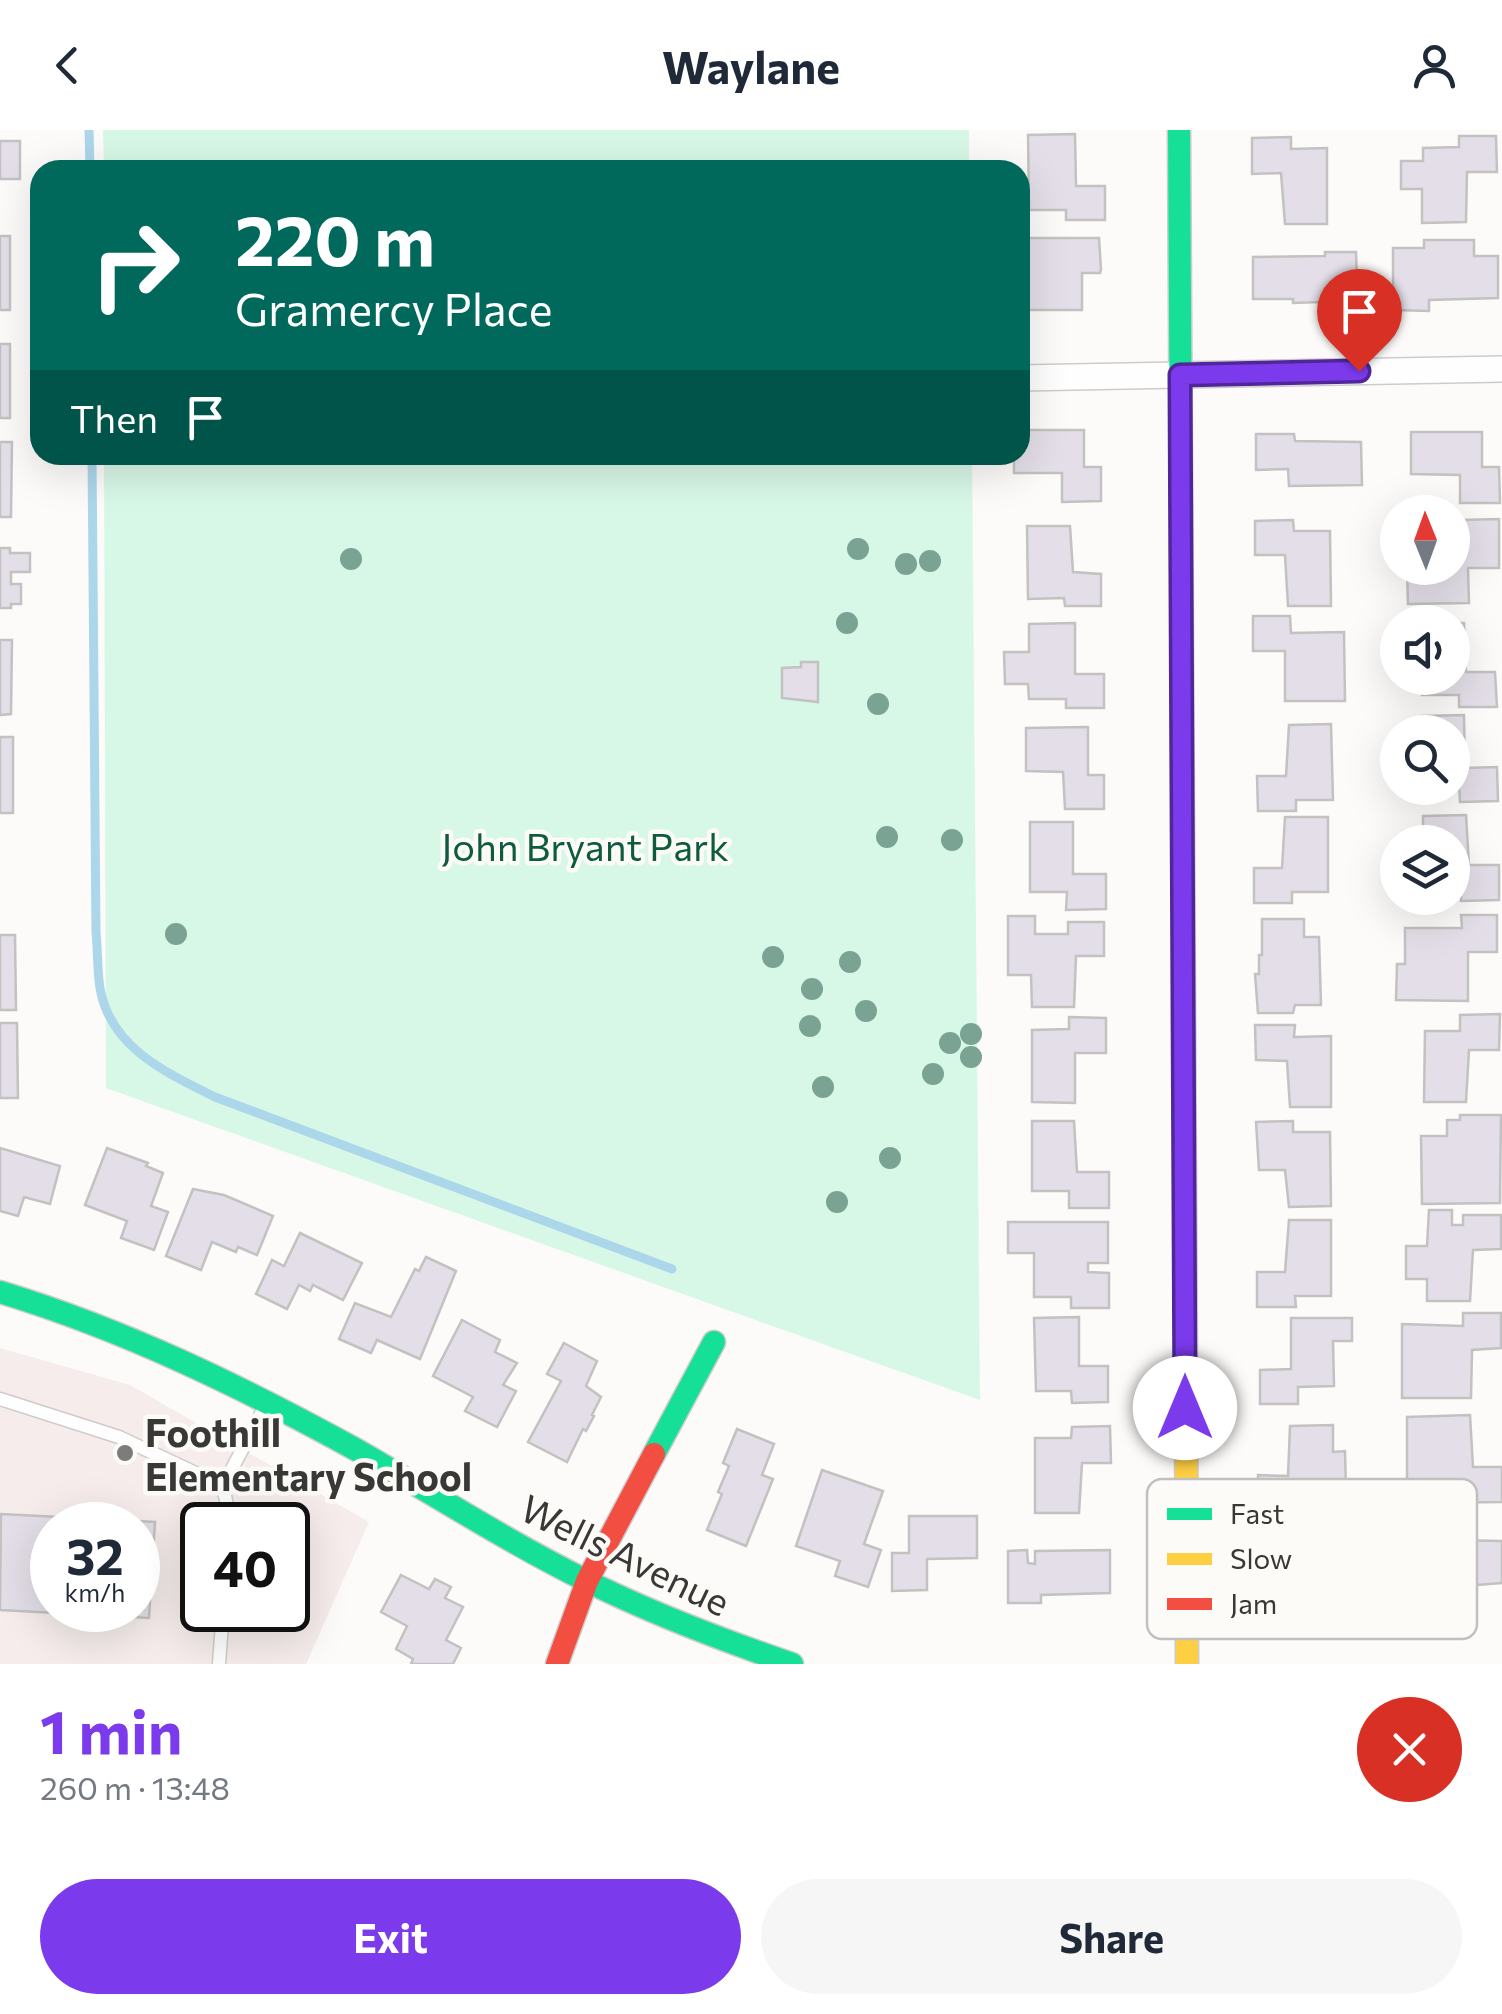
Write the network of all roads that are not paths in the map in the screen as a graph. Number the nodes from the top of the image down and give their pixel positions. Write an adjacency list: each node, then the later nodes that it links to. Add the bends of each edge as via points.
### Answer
1 (1179, 130): 3 (street)
2 (1502, 369): 3 (street)
3 (1180, 375): 4 (street); 9 (street)
4 (1030, 378)
5 (0, 1292): 8 (street, Wells Avenue, via 97,1321)
6 (714, 1342): 12 (street)
7 (0, 1399): 10 (lane, via 119,1436)
8 (268, 1401): 10 (lane); 12 (street, Wells Avenue)
9 (1185, 1479)
10 (223, 1486): 11 (lane)
11 (226, 1502)
12 (587, 1580): 16 (street); 17 (street, Wells Avenue, via 719,1640)
13 (221, 1632): 15 (lane)
14 (1186, 1639): 18 (street)
15 (219, 1664)
16 (557, 1664)
17 (792, 1664)
18 (1186, 1664)

